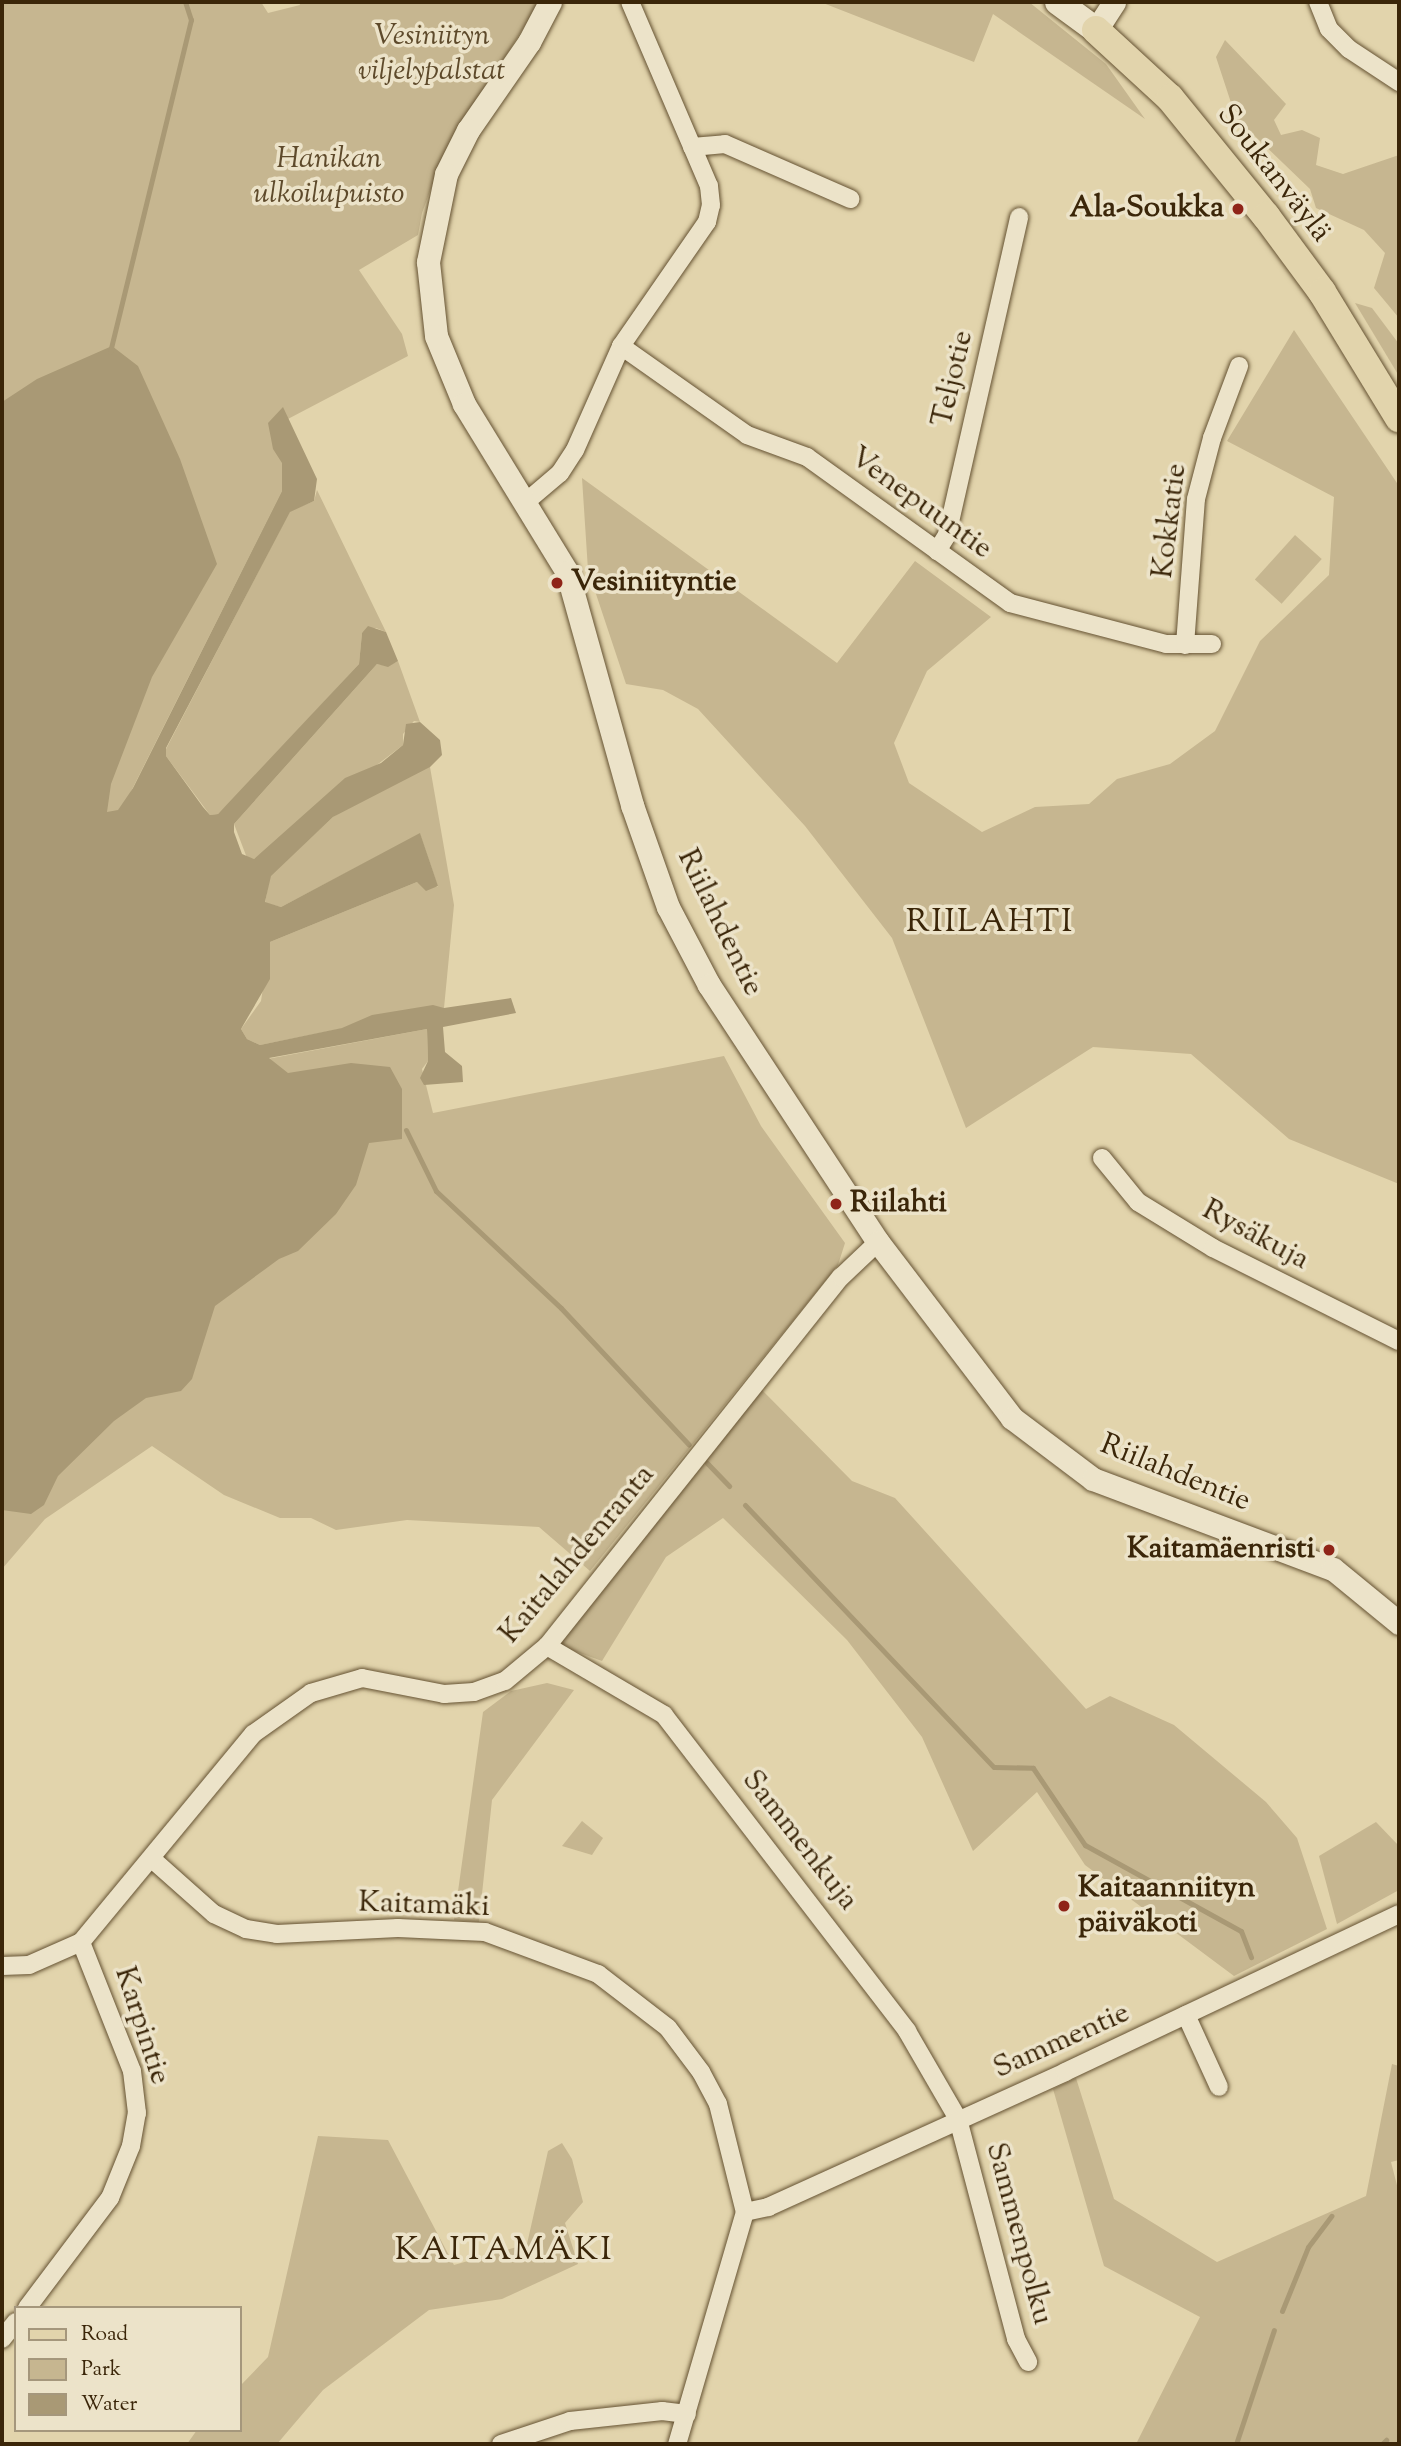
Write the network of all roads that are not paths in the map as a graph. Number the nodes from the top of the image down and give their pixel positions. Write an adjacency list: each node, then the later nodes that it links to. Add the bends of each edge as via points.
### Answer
1 (550, 2): 14 (street, Riilahdentie, via 529,42 468,130 446,174 428,262 436,337 447,373)
2 (630, 2): 8 (street)
3 (1058, 2): 6 (main road, Soukanväylä)
4 (1114, 2): 6 (street)
5 (1318, 2): 7 (street, via 1329,29 1349,49)
6 (1096, 30): 13 (main road, Soukanväylä, via 1170,98 1266,216 1322,292)
7 (1399, 82)
8 (692, 147): 9 (street, via 725,144); 11 (street, via 709,186 707,222)
9 (850, 200)
10 (1020, 217): 15 (street, Teljotie, via 947,535)
11 (621, 346): 14 (street, via 575,450 560,473); 15 (street, Venepuuntie, via 747,435 807,457)
12 (1239, 366): 17 (street, Kokkatie, via 1212,438 1196,499)
13 (1399, 418)
14 (527, 501): 19 (street, Riilahdentie, via 567,572 632,806 668,907 709,985)
15 (937, 551): 17 (street, Venepuuntie, via 1010,603)
16 (1212, 644): 17 (street, Venepuuntie)
17 (1185, 645)
18 (1102, 1158): 20 (street, Rysäkuja, via 1138,1202 1213,1248)
19 (878, 1242): 21 (street, Riilahdentie, via 1012,1418 1063,1460 1093,1479 1333,1569); 22 (street, Kaitalahdenranta, via 833,1286)
20 (1399, 1341)
21 (1399, 1622)
22 (547, 1646): 23 (street, Kaitalahdenranta, via 505,1681 474,1692 444,1694 362,1678 311,1693 253,1734); 29 (street, Sammenkuja, via 631,1692 664,1715 686,1740 888,2003)
23 (152, 1859): 25 (street, Kaitalahdenranta, via 107,1905); 30 (street, Kaitamäki, via 214,1914 246,1929 277,1934 398,1928 485,1932 598,1973 650,2011 701,2072 729,2135)
24 (1399, 1914): 27 (street, Sammentie)
25 (81, 1941): 26 (street, Kaitalahdenranta, via 29,1965); 31 (street, Karpintie, via 132,2071 137,2113 131,2146 110,2198)
26 (2, 1966)
27 (1186, 2015): 28 (street); 29 (street, Sammentie)
28 (1219, 2087)
29 (958, 2119): 30 (street, Sammentie, via 768,2207); 34 (street, Sammenpolku, via 1016,2339)
30 (745, 2212): 35 (street, Kaitamäki)
31 (29, 2306)
32 (14, 2324): 33 (street)
33 (2, 2339)
34 (1028, 2362)
35 (687, 2414): 36 (street, via 662,2411 570,2421); 37 (street, Kaitamäki)
36 (501, 2444)
37 (677, 2444)

